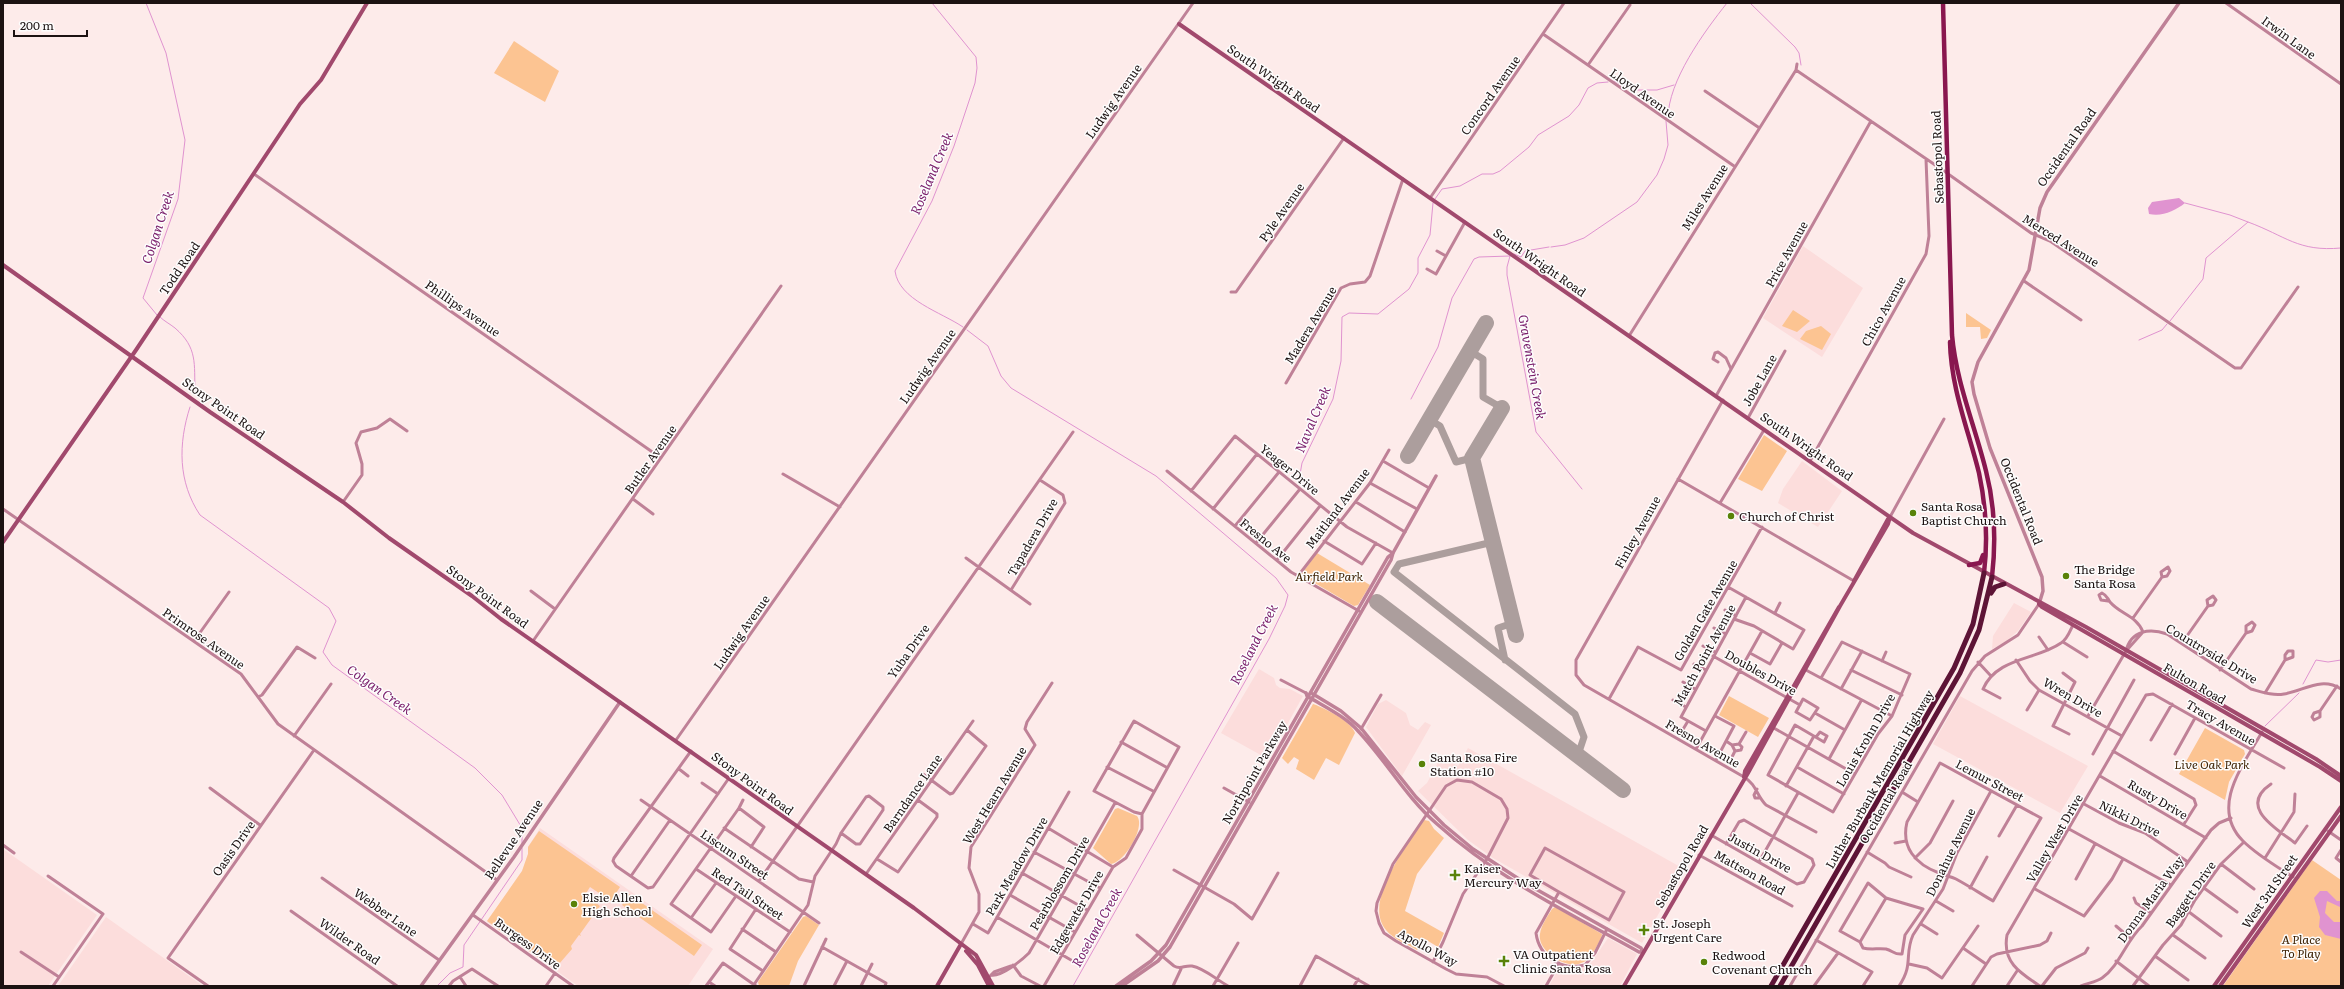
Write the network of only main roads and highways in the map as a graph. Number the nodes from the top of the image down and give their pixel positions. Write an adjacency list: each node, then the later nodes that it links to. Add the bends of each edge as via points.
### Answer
1 (367, 3): 6 (main road, Todd Road, via 321,80 300,104)
2 (1943, 3): 5 (main road, Sebastopol Road)
3 (1179, 24): 7 (main road, South Wright Road)
4 (3, 265): 6 (main road, Stony Point Road)
5 (1950, 310): 8 (main road, Sebastopol Road, via 1952,374 1980,480); 12 (main road, Sebastopol Road, via 1957,371 1991,495 1994,535)
6 (132, 356): 9 (main road, Todd Road); 25 (main road, Stony Point Road, via 343,502 533,641 866,874)
7 (1890, 517): 10 (main road, South Wright Road); 17 (main road, Sebastopol Road)
8 (1986, 528): 10 (main road, via 1982,560 1978,564); 11 (main road, Sebastopol Road)
9 (3, 542)
10 (1970, 565): 11 (main road, Fulton Road)
11 (1984, 573): 12 (main road, Fulton Road); 31 (highway, Luther Burbank Memorial Highway, via 1973,624 1954,668)
12 (1992, 577): 13 (main road, Fulton Road); 14 (highway, Luther Burbank Memorial Highway)
13 (2004, 584): 14 (highway, via 1994,587); 15 (main road, Fulton Road)
14 (1988, 600): 32 (highway, Luther Burbank Memorial Highway, via 1977,637 1960,673)
15 (2039, 604): 16 (main road, Fulton Road, via 2042,608); 16 (main road, Fulton Road, via 2045,604)
16 (2125, 652): 19 (main road, Fulton Road)
17 (1804, 669): 18 (main road, Sebastopol Road, via 1786,697); 18 (main road, Sebastopol Road, via 1790,699)
18 (1772, 727): 30 (main road, Sebastopol Road)
19 (2263, 731): 20 (main road, Fulton Road); 21 (main road, Fulton Road)
20 (2341, 776)
21 (2341, 781)
22 (2341, 807): 24 (main road, West 3rd Street)
23 (2341, 816): 24 (main road, West 3rd Street)
24 (2328, 830): 33 (main road, West 3rd Street); 34 (main road, West 3rd Street, via 2296,880)
25 (961, 944): 26 (main road, Stony Point Road); 27 (main road)
26 (989, 977): 28 (main road, Stony Point Road); 29 (main road, Stony Point Road)
27 (937, 986)
28 (989, 986)
29 (993, 986)
30 (1624, 986)
31 (1771, 986)
32 (1780, 986)
33 (2214, 986)
34 (2220, 986)

